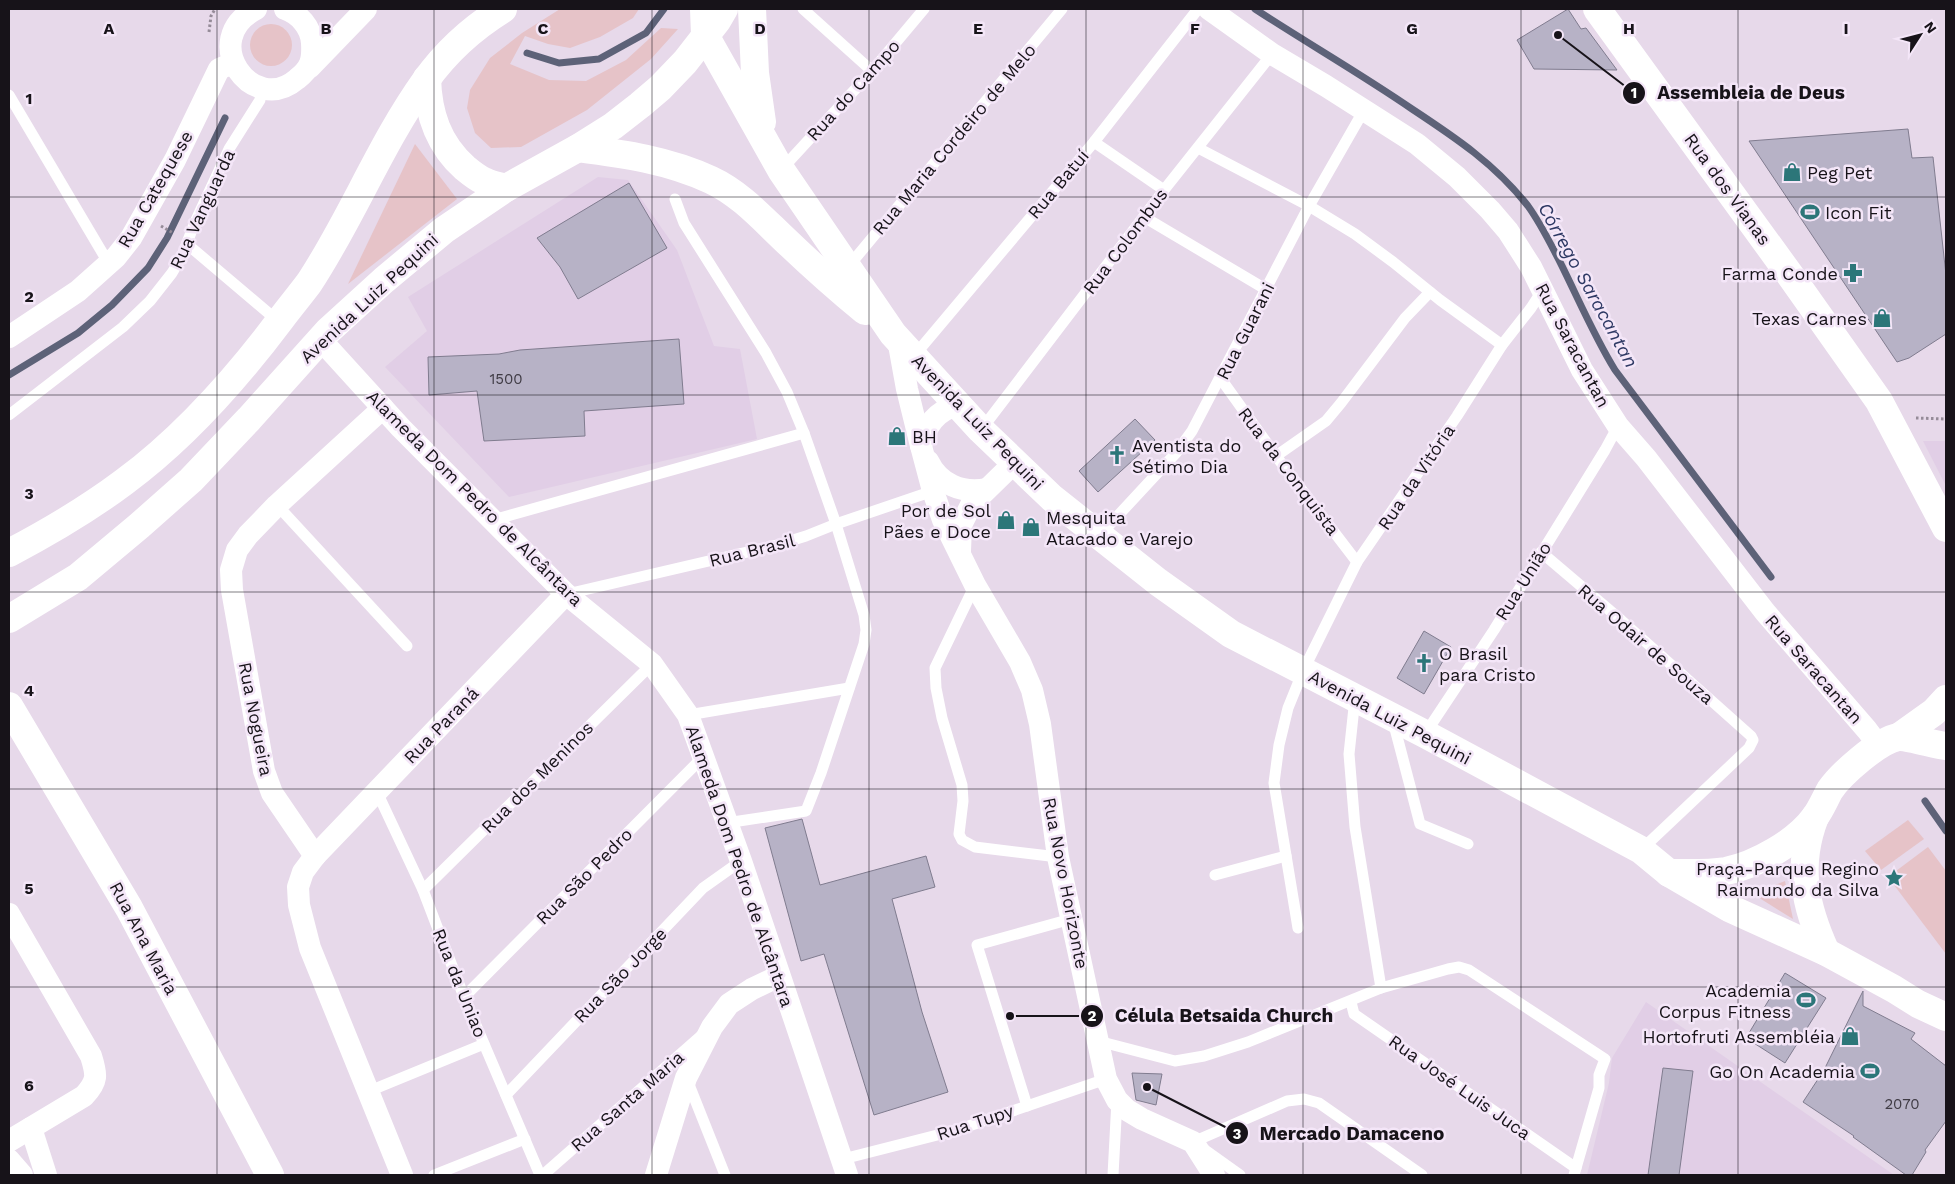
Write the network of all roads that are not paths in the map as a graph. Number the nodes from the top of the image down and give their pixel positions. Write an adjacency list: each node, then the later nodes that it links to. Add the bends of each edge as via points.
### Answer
1 (288, 9): 17 (street, via 308,27 312,40)
2 (366, 9): 17 (street)
3 (503, 9): 13 (main road)
4 (724, 9): 14 (main road, via 718,21)
5 (752, 9): 24 (main road, via 758,107)
6 (803, 9): 18 (lane)
7 (924, 9): 18 (lane, Rua do Campo)
8 (1062, 9): 35 (lane, Rua Maria Cordeiro de Melo)
9 (1198, 9): 23 (lane, Rua Batuí)
10 (1209, 9): 15 (street, Rua Saracantan)
11 (1597, 9): 59 (main road, Rua dos Vianas, via 1879,401)
12 (249, 11): 16 (street, via 232,37 230,53)
13 (481, 17): 19 (main road)
14 (705, 22): 24 (main road, Avenida Luiz Pequini); 25 (main road, via 685,62 660,88 613,126)
15 (1272, 54): 22 (street, Rua Saracantan); 26 (lane, Rua Colombus)
16 (234, 63): 20 (street, via 246,80); 34 (street, Rua Catequese, via 219,69 175,160 131,238)
17 (310, 67): 20 (street, via 294,82)
18 (872, 71): 27 (lane, Rua do Campo)
19 (427, 78): 28 (main road, via 430,110 443,142 457,161 476,177); 39 (main road, via 399,122 350,215 308,283)
20 (265, 88): 33 (lane, Rua Vanguarda, via 229,149)
21 (9, 94): 34 (lane)
22 (1364, 110): 31 (lane, Rua Guarani); 37 (street, Rua Saracantan, via 1417,144 1474,193 1508,232)
23 (1094, 142): 29 (lane); 42 (lane, Rua Batuí)
24 (767, 145): 27 (main road, Avenida Luiz Pequini)
25 (578, 148): 28 (main road, Avenida Luiz Pequini); 42 (main road, Avenida Luiz Pequini, via 646,157 712,180 744,201)
26 (1198, 148): 29 (lane, Rua Colombus); 31 (lane)
27 (781, 170): 35 (main road, Avenida Luiz Pequini)
28 (506, 188): 41 (main road, Avenida Luiz Pequini, via 444,230)
29 (1164, 190): 32 (lane, Rua Colombus)
30 (675, 199): 50 (lane, via 701,252 766,352)
31 (1309, 206): 36 (lane, Rua Guarani); 38 (lane, via 1355,234)
32 (1144, 217): 36 (lane); 49 (lane, Rua Colombus)
33 (187, 244): 39 (lane); 47 (lane, Rua Vanguarda, via 162,288 137,314)
34 (109, 264): 40 (street, Rua Catequese, via 78,291)
35 (847, 268): 42 (main road, Avenida Luiz Pequini)
36 (1267, 290): 44 (lane, Rua Guarani)
37 (1542, 291): 43 (lane, Rua da Vitória); 48 (street, Rua Saracantan, via 1582,370)
38 (1430, 292): 43 (lane); 52 (lane, via 1326,421)
39 (279, 322): 63 (main road, via 196,420 125,482 57,527)
40 (9, 337)
41 (320, 339): 46 (street, Alameda Dom Pedro de Alcântara); 67 (main road, Avenida Luiz Pequini, via 191,480 78,577)
42 (901, 343): 45 (main road, Avenida Luiz Pequini); 51 (street, Rua Novo Horizonte, via 907,389)
43 (1502, 345): 64 (lane, Rua da Vitória)
44 (1221, 378): 52 (lane, Rua da Conquista); 60 (lane, Rua Guarani, via 1176,453)
45 (958, 405): 49 (main road, Avenida Luiz Pequini); 51 (street, via 944,410 930,422)
46 (383, 408): 56 (street, Rua Nogueira); 57 (street, Alameda Dom Pedro de Alcântara)
47 (9, 415)
48 (1618, 426): 62 (lane, Rua União); 78 (street, Rua Saracantan, via 1765,612 1867,730)
49 (981, 430): 53 (main road, Avenida Luiz Pequini)
50 (804, 433): 57 (lane); 58 (lane)
51 (921, 446): 54 (street, via 930,464 947,483 962,490); 55 (street, Rua Novo Horizonte)
52 (1276, 456): 64 (lane, Rua da Conquista)
53 (1014, 463): 54 (street, Rua Novo Horizonte); 60 (main road, Avenida Luiz Pequini)
54 (987, 489): 61 (street, Rua Novo Horizonte, via 963,518)
55 (933, 491): 58 (lane, Rua Brasil); 61 (street, Rua Novo Horizonte, via 943,520)
56 (277, 505): 68 (lane); 86 (street, Rua Nogueira, via 238,550 231,570 232,590 264,771 272,793)
57 (493, 522): 66 (street, Alameda Dom Pedro de Alcântara)
58 (836, 524): 66 (lane, Rua Brasil, via 777,545); 71 (lane, via 866,630)
59 (1946, 528)
60 (1100, 535): 70 (main road, Avenida Luiz Pequini, via 1215,624)
61 (960, 552): 65 (street, Rua Novo Horizonte)
62 (1541, 552): 77 (lane, Rua União); 85 (lane, Rua Odair de Souza, via 1753,740 1749,748)
63 (9, 553)
64 (1358, 562): 70 (lane, Rua da Vitória)
65 (975, 585): 88 (street, Rua Novo Horizonte, via 1020,662 1032,690 1040,724); 88 (lane, via 936,668 942,718 962,785 959,834 962,840 975,847)
66 (566, 594): 69 (street, Alameda Dom Pedro de Alcântara); 81 (street, Rua Paraná)
67 (9, 619)
68 (407, 646)
69 (652, 664): 75 (street, Alameda Dom Pedro de Alcântara); 92 (lane, Rua dos Meninos)
70 (1303, 671): 72 (main road, Avenida Luiz Pequini); 87 (lane, Rua da Vitória, via 1288,708 1274,783)
71 (849, 688): 75 (lane); 83 (lane, via 806,811)
72 (1355, 698): 76 (main road, Avenida Luiz Pequini); 98 (lane, via 1349,754 1355,827)
73 (1946, 699): 78 (main road, via 1934,712)
74 (9, 706): 122 (main road, Rua Ana Maria, via 130,908)
75 (688, 715): 80 (street, Alameda Dom Pedro de Alcântara)
76 (1392, 717): 77 (main road, Avenida Luiz Pequini); 84 (lane, via 1420,824)
77 (1425, 734): 85 (main road, Avenida Luiz Pequini)
78 (1889, 742): 79 (main road); 82 (main road, via 1856,762 1831,789)
79 (1946, 746)
80 (704, 756): 83 (street, Alameda Dom Pedro de Alcântara); 99 (lane, Rua São Pedro)
81 (377, 792): 86 (street, Rua Paraná); 92 (lane, Rua da Uniao)
82 (1815, 818): 90 (main road, via 1780,848 1733,869); 96 (main road, via 1806,846 1804,876 1808,904)
83 (726, 823): 89 (street, Alameda Dom Pedro de Alcântara)
84 (1468, 844)
85 (1641, 850): 90 (main road, Avenida Luiz Pequini)
86 (314, 856): 109 (street, via 298,887 299,905 310,948)
87 (1286, 856): 91 (lane); 95 (lane, Rua da Vitória)
88 (1058, 857): 94 (street, Rua Novo Horizonte)
89 (741, 861): 97 (street, Alameda Dom Pedro de Alcântara); 110 (lane, Rua São Jorge, via 703,888)
90 (1669, 873): 96 (main road, Avenida Luiz Pequini, via 1729,908)
91 (1215, 875)
92 (423, 890): 99 (lane, Rua da Uniao)
93 (9, 914): 113 (street, via 91,1056 96,1074 93,1086 84,1096)
94 (1072, 919): 105 (street, Rua Novo Horizonte); 112 (lane, via 977,945)
95 (1298, 928)
96 (1826, 952): 102 (main road, Avenida Luiz Pequini)
97 (779, 976): 104 (street, via 729,1004); 118 (street, Alameda Dom Pedro de Alcântara)
98 (1381, 988): 101 (lane); 119 (lane, via 1448,969 1459,967 1469,970 1605,1059)
99 (464, 997): 106 (lane, Rua da Uniao)
100 (1946, 998): 102 (main road)
101 (1351, 1002): 105 (lane, via 1248,1042 1204,1056 1174,1061); 119 (lane, Rua José Luis Juca, via 1354,1014)
102 (1918, 1004): 103 (main road, Avenida Luiz Pequini)
103 (1946, 1017)
104 (712, 1026): 107 (street); 125 (lane, Rua Santa Maria)
105 (1098, 1041): 108 (street, Rua Novo Horizonte)
106 (484, 1044): 109 (lane); 110 (lane, Rua da Uniao)
107 (686, 1078): 126 (street); 127 (lane)
108 (1106, 1079): 111 (street, Rua Novo Horizonte); 112 (lane, Rua Tupy)
109 (367, 1092): 123 (street)
110 (506, 1095): 114 (lane, Rua da Uniao)
111 (1116, 1100): 116 (street, Rua Novo Horizonte, via 1142,1119); 128 (lane)
112 (1027, 1106): 118 (lane, Rua Tupy)
113 (30, 1128): 115 (street); 121 (street)
114 (525, 1139): 124 (lane); 125 (lane, Rua da Uniao)
115 (9, 1142)
116 (1193, 1142): 129 (street); 130 (lane); 131 (lane, via 1287,1101 1304,1100 1319,1103 1335,1113)
117 (9, 1160): 120 (street)
118 (845, 1167)
119 (1575, 1171)
120 (22, 1175)
121 (46, 1175)
122 (270, 1175)
123 (402, 1175)
124 (434, 1175)
125 (542, 1175)
126 (656, 1175)
127 (725, 1175)
128 (1113, 1175)
129 (1214, 1175)
130 (1240, 1175)
131 (1422, 1175)

